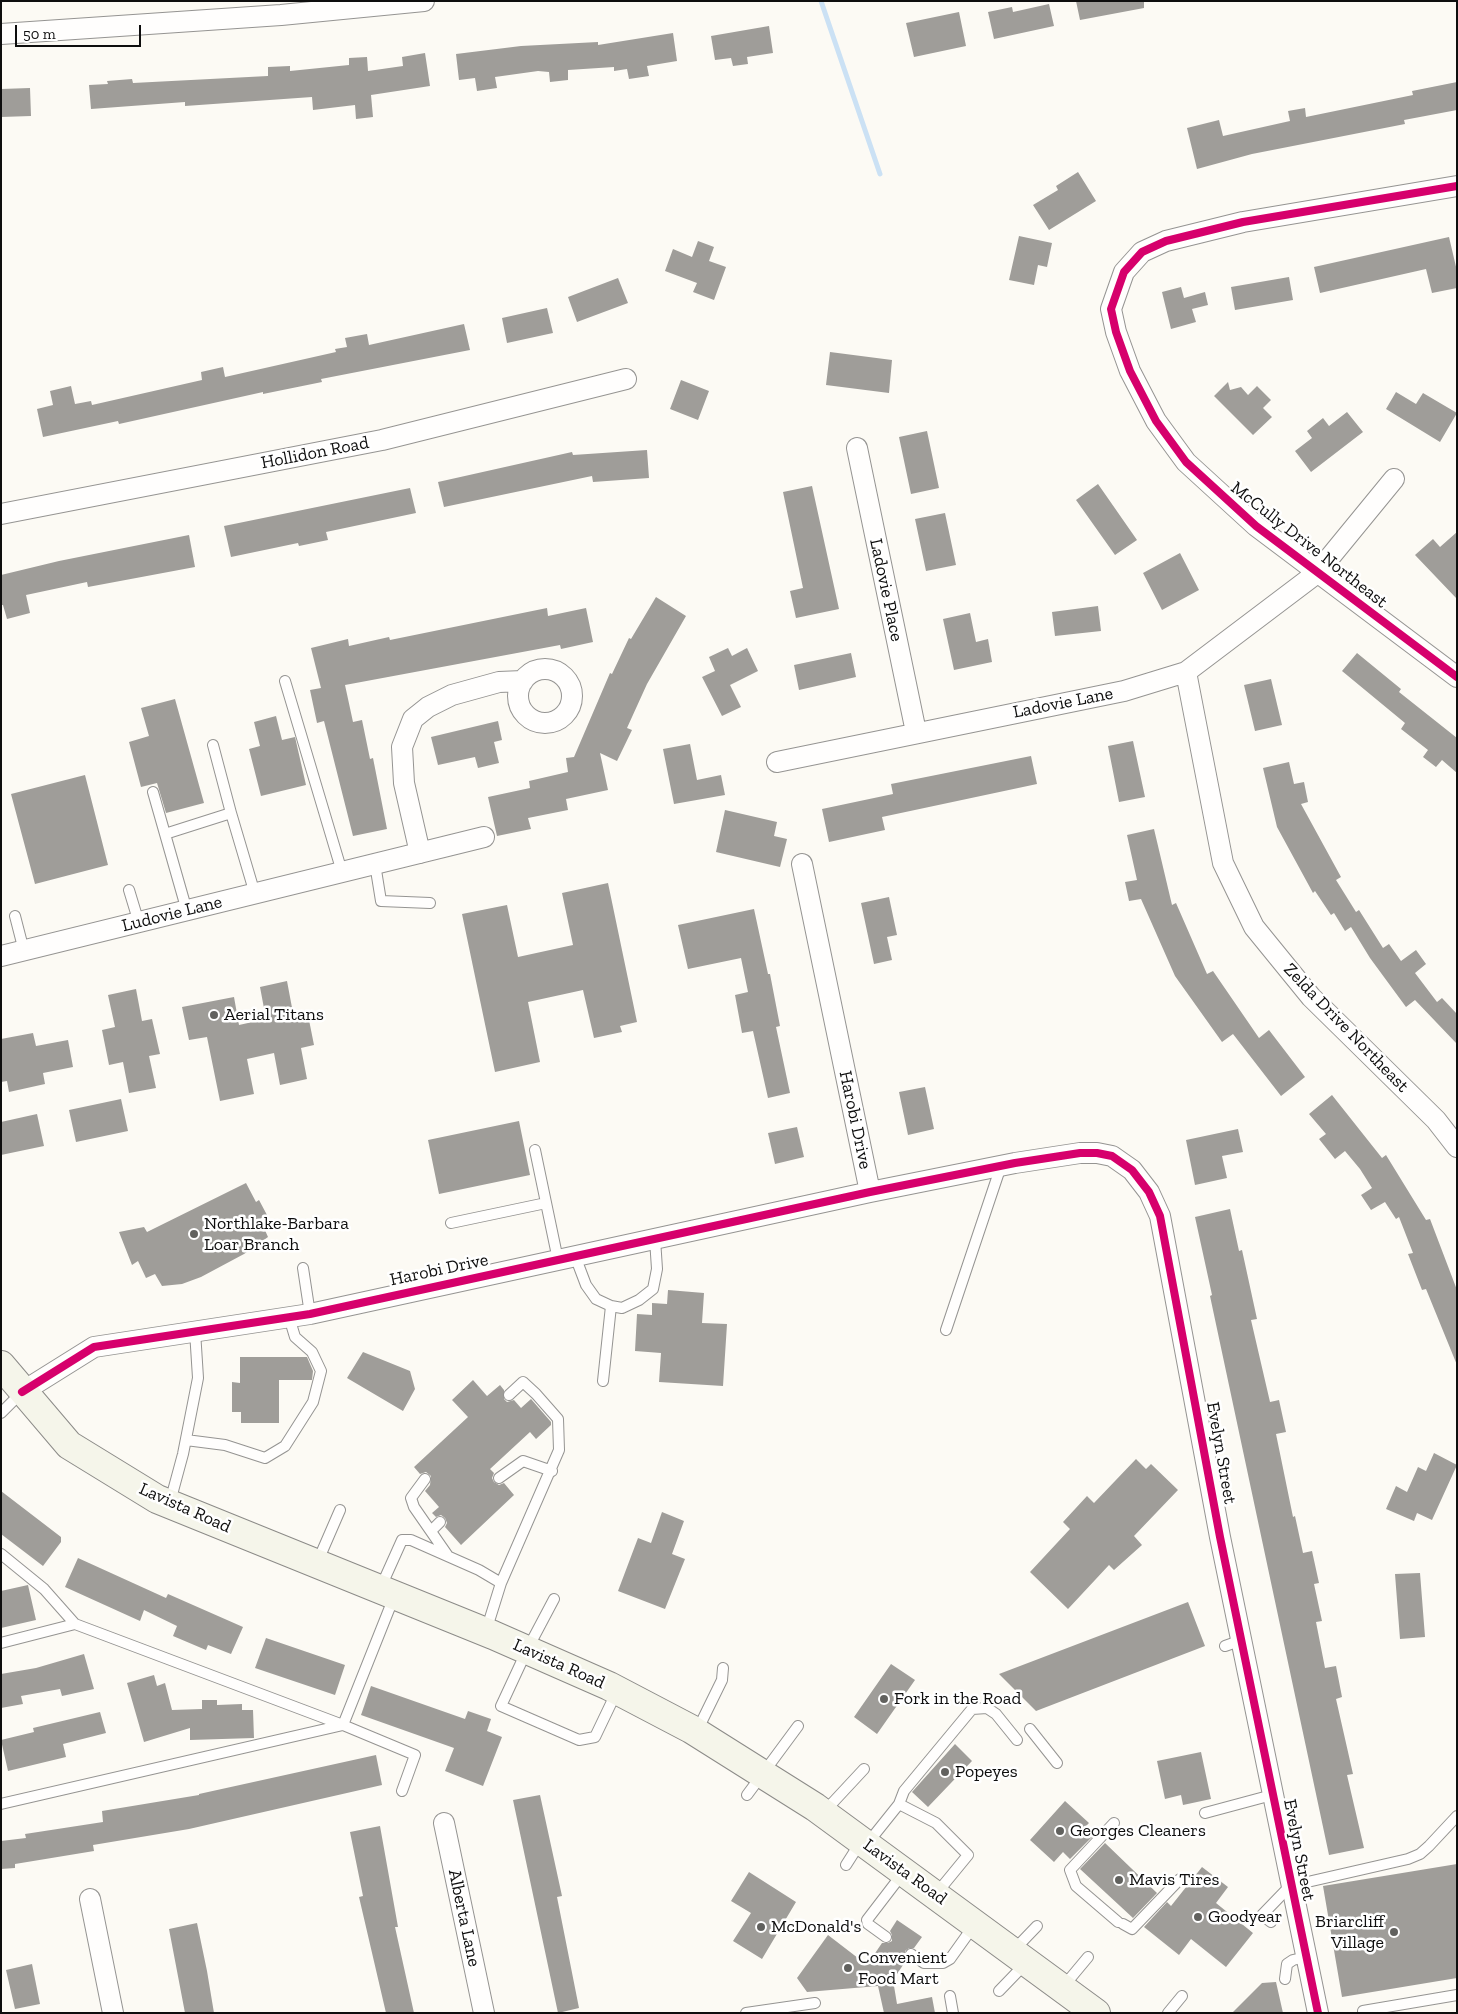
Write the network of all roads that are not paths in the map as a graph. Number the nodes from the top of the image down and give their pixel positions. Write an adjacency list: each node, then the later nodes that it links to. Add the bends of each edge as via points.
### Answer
1 (424, 1): 2 (street, via 281,15)
2 (1, 34)
3 (1457, 186): 8 (street, McCully Drive Northeast, via 1251,220 1166,241 1142,252 1124,272 1111,309 1130,370 1156,421 1186,462 1256,526)
4 (626, 379): 7 (street, Hollidon Road, via 382,440)
5 (856, 448): 13 (street, Ladovie Place)
6 (1394, 479): 8 (street, Ladovie Lane)
7 (1, 514)
8 (1317, 573): 9 (street, Ladovie Lane); 10 (street, McCully Drive Northeast)
9 (1186, 672): 13 (street, Ladovie Lane, via 1124,691); 32 (street, Zelda Drive Northeast, via 1223,863 1254,927 1311,998 1436,1120)
10 (1457, 677)
11 (523, 681): 20 (street, via 499,682 452,695 414,718 402,747 404,783)
12 (285, 682): 23 (lane)
13 (916, 732): 15 (street, Ladovie Lane)
14 (212, 745): 17 (lane)
15 (777, 762)
16 (153, 792): 18 (lane)
17 (231, 814): 18 (lane); 25 (lane)
18 (165, 834): 27 (lane)
19 (484, 837): 20 (street, Ludovie Lane)
20 (420, 853): 21 (street, Ludovie Lane)
21 (374, 864): 23 (street, Ludovie Lane); 26 (lane, via 381,902)
22 (802, 864): 35 (street, Harobi Drive)
23 (342, 872): 25 (street, Ludovie Lane)
24 (129, 890): 29 (lane)
25 (255, 894): 27 (street, Ludovie Lane)
26 (430, 903)
27 (186, 911): 29 (street, Ludovie Lane)
28 (15, 916): 30 (lane)
29 (139, 923): 30 (street, Ludovie Lane)
30 (24, 951): 31 (street, Ludovie Lane)
31 (1, 956)
32 (1457, 1147)
33 (535, 1150): 36 (lane)
34 (1001, 1166): 35 (street, Evelyn Street); 44 (lane); 81 (street, Evelyn Street, via 1097,1153 1112,1156 1132,1170 1149,1192 1160,1216 1220,1537 1234,1643)
35 (870, 1192): 38 (street, Harobi Drive)
36 (546, 1203): 37 (lane); 39 (lane)
37 (450, 1223)
38 (655, 1239): 39 (street, Harobi Drive); 41 (lane, via 657,1269 653,1289 622,1308)
39 (567, 1258): 41 (lane, via 596,1299); 42 (street, Harobi Drive)
40 (302, 1268): 42 (lane)
41 (611, 1306): 47 (lane)
42 (310, 1314): 43 (street, Harobi Drive)
43 (289, 1317): 45 (street, Harobi Drive); 51 (lane, via 296,1337 312,1352 321,1371 313,1402 285,1446 265,1458 225,1445)
44 (946, 1330)
45 (195, 1332): 48 (street, Harobi Drive, via 94,1347); 51 (lane, via 198,1378)
46 (1, 1365): 48 (main road, Lavista Road)
47 (603, 1381)
48 (22, 1392): 50 (lane); 55 (main road, Lavista Road, via 69,1445)
49 (509, 1395): 52 (lane, via 523,1382 558,1419 559,1450)
50 (1, 1414)
51 (186, 1440): 55 (lane)
52 (552, 1472): 53 (lane, via 523,1461); 62 (lane)
53 (499, 1478)
54 (425, 1479): 58 (lane, via 411,1498)
55 (169, 1504): 61 (main road, Lavista Road)
56 (340, 1510): 61 (lane)
57 (440, 1522): 58 (lane)
58 (432, 1530): 60 (lane)
59 (1, 1554): 65 (lane, via 44,1589)
60 (448, 1556): 62 (lane); 63 (lane, via 411,1540 402,1540)
61 (317, 1564): 63 (main road, Lavista Road)
62 (501, 1583): 66 (lane)
63 (387, 1592): 66 (main road, Lavista Road); 71 (lane)
64 (554, 1599): 68 (lane)
65 (75, 1624): 67 (lane); 71 (lane)
66 (486, 1632): 68 (main road, Lavista Road)
67 (1, 1643)
68 (527, 1650): 70 (main road, Lavista Road); 70 (lane, via 501,1706 510,1710 579,1740 595,1737)
69 (723, 1668): 74 (lane, via 722,1680)
70 (618, 1690): 74 (main road, Lavista Road)
71 (343, 1725): 79 (lane, via 415,1755); 82 (lane)
72 (798, 1726): 78 (lane)
73 (1030, 1729): 76 (lane)
74 (696, 1732): 78 (main road, Lavista Road)
75 (1017, 1740): 83 (lane, via 996,1714 987,1708 972,1709 904,1791)
76 (1057, 1763)
77 (864, 1769): 84 (lane)
78 (761, 1773): 80 (lane); 84 (main road, Lavista Road)
79 (402, 1791)
80 (747, 1795)
81 (1272, 1795): 85 (lane); 93 (street, Evelyn Street)
82 (1, 1804)
83 (899, 1804): 89 (lane); 94 (lane, via 936,1823 968,1855)
84 (823, 1812): 89 (main road, Lavista Road)
85 (1205, 1813)
86 (1457, 1816): 93 (lane, via 1414,1857)
87 (444, 1823): 112 (street, Alberta Lane)
88 (1114, 1823): 92 (lane, via 1070,1870 1076,1886 1120,1923 1132,1929)
89 (864, 1843): 90 (lane); 91 (main road, Lavista Road)
90 (846, 1866)
91 (904, 1872): 94 (main road, Lavista Road); 99 (lane, via 867,1920)
92 (1180, 1879)
93 (1290, 1886): 96 (lane, via 1262,1915); 102 (street, Evelyn Street)
94 (935, 1895): 97 (main road, Lavista Road)
95 (90, 1900): 111 (street)
96 (1271, 1922)
97 (975, 1924): 100 (lane, via 950,1959 943,1963 924,1963); 103 (main road, Lavista Road)
98 (1037, 1926): 103 (lane)
99 (886, 1937)
100 (910, 1954)
101 (1088, 1957): 103 (lane)
102 (1306, 1957): 104 (lane, via 1287,1964); 117 (street, Evelyn Street)
103 (1041, 1978): 105 (lane); 115 (main road, Lavista Road)
104 (1285, 1979)
105 (999, 1991)
106 (1457, 1995): 110 (lane)
107 (950, 1996): 114 (lane)
108 (1182, 1996): 116 (lane)
109 (815, 2003): 113 (lane)
110 (1363, 2011)
111 (113, 2013)
112 (484, 2013)
113 (746, 2013)
114 (954, 2013)
115 (1096, 2013)
116 (1168, 2013)
117 (1318, 2013)

